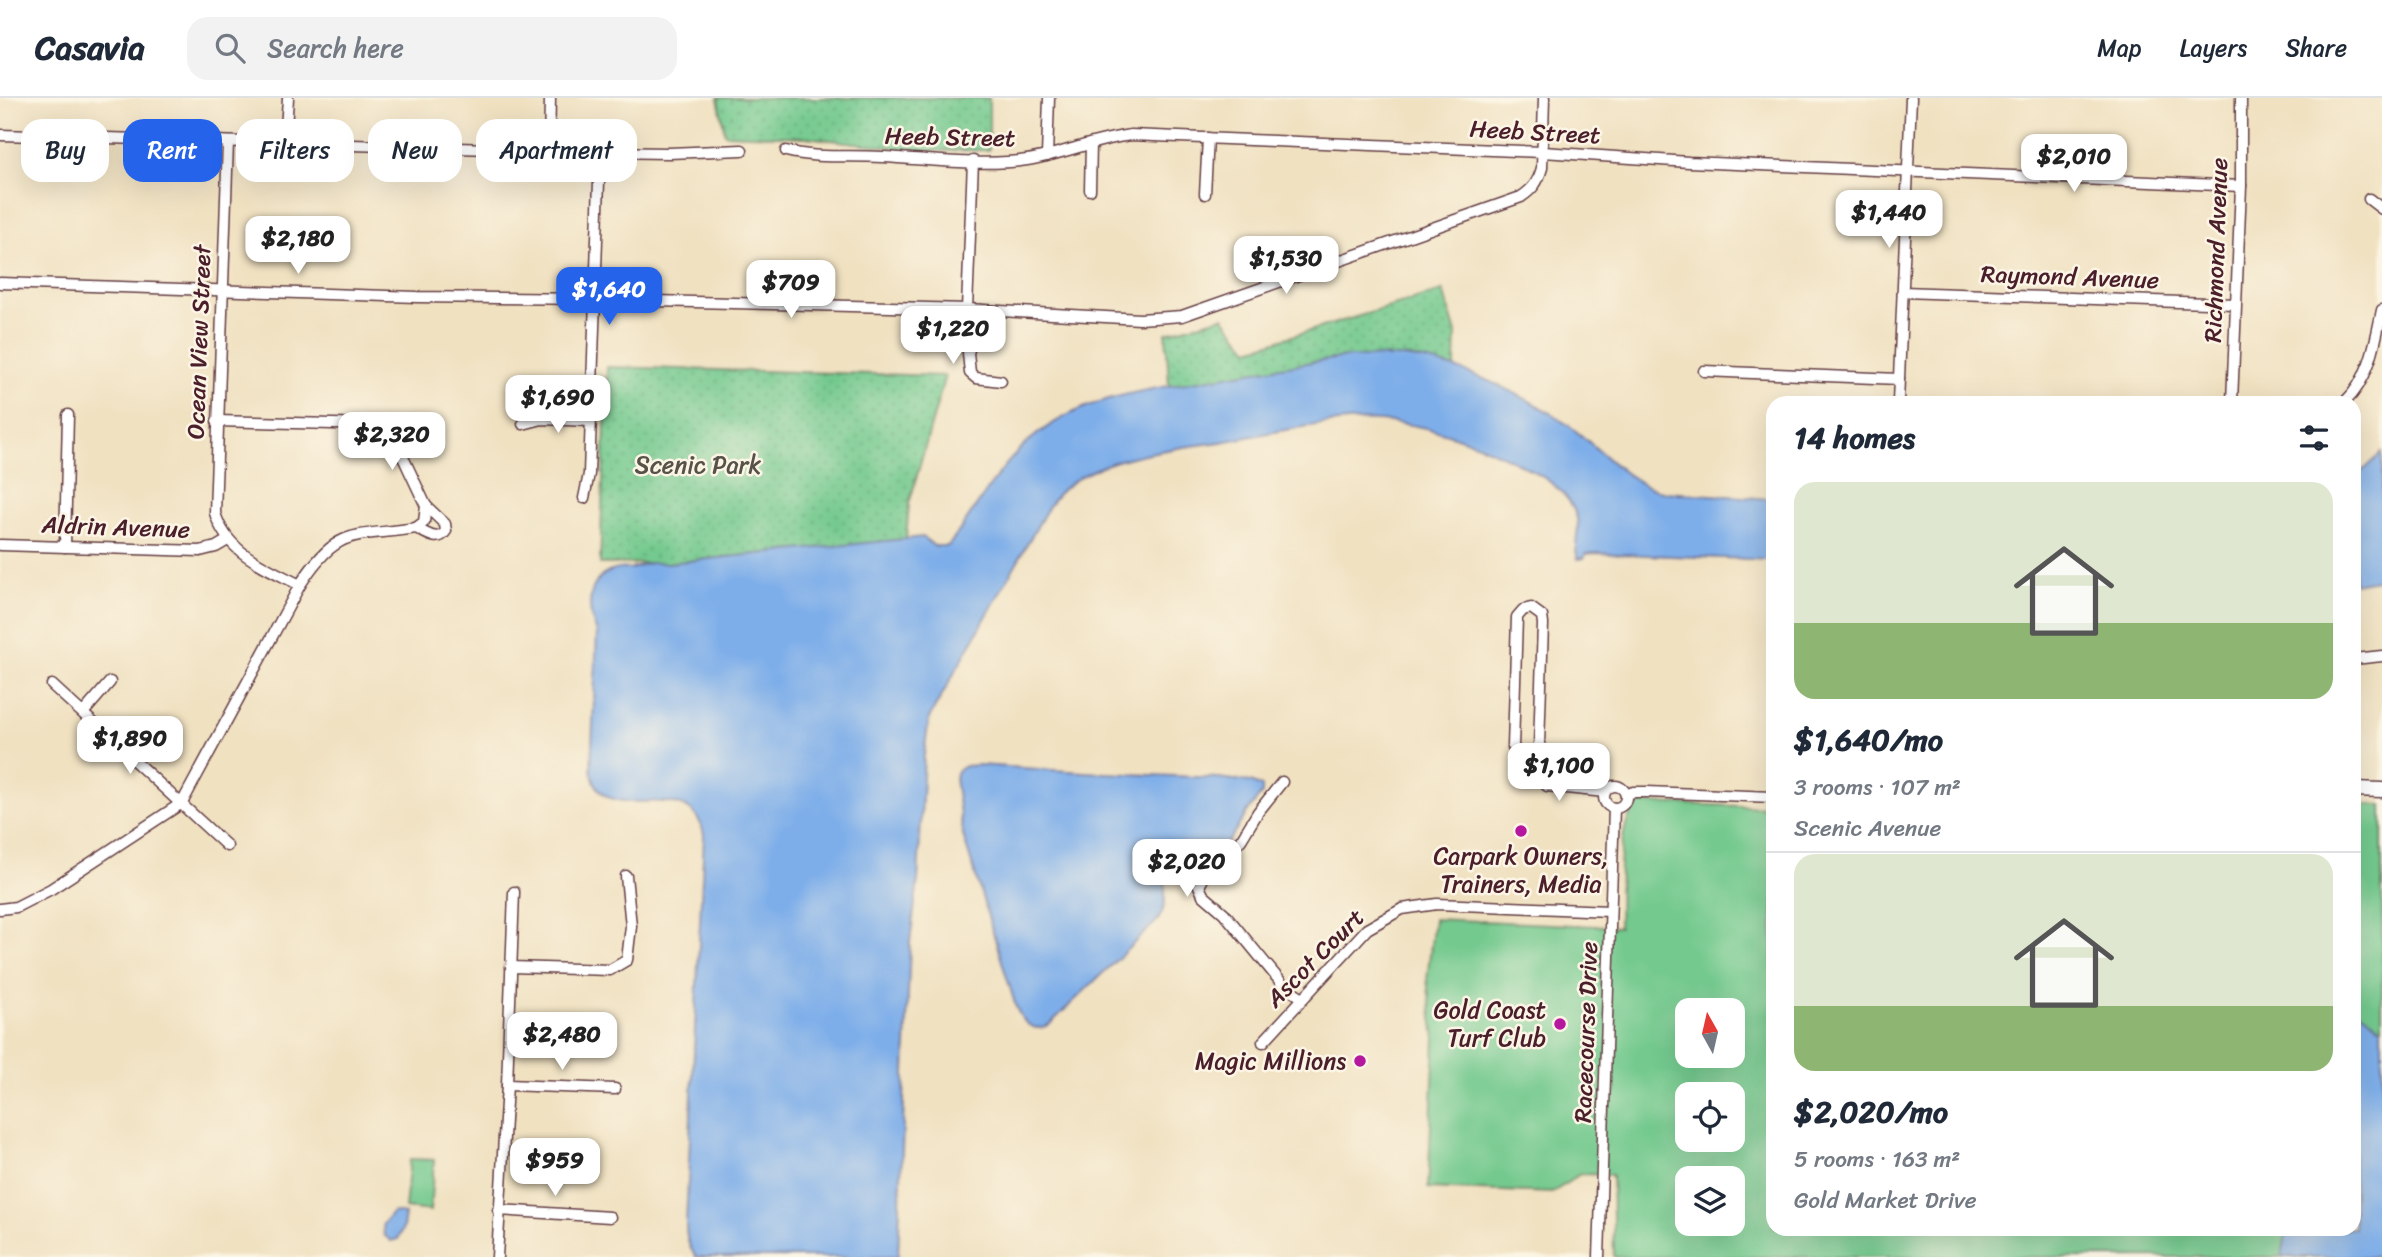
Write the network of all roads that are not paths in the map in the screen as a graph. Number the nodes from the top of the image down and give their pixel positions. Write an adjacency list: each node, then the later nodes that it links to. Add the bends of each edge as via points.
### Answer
1 (288, 98): 7 (street)
2 (550, 98): 8 (street)
3 (1049, 98): 20 (street)
4 (1544, 98): 18 (street)
5 (1911, 98): 22 (street)
6 (2241, 98): 24 (street, Richmond Avenue)
7 (287, 119)
8 (550, 119)
9 (0, 135): 11 (street)
10 (1208, 138): 13 (street, Heeb Street, via 1131,135); 18 (street, Heeb Street); 26 (street)
11 (228, 142): 12 (street); 30 (street, Ocean View Street)
12 (236, 142)
13 (1091, 144): 20 (street, Heeb Street); 25 (street)
14 (354, 147): 15 (street)
15 (476, 149)
16 (742, 150): 19 (street)
17 (786, 151): 21 (street, Heeb Street, via 833,158)
18 (1543, 152): 22 (street, Heeb Street); 36 (street, via 1539,179 1521,197 1182,316 1140,319)
19 (637, 153)
20 (1047, 156): 21 (street, Heeb Street)
21 (973, 161): 35 (street)
22 (1908, 172): 24 (street, Heeb Street); 31 (street)
23 (599, 182): 32 (street)
24 (2241, 186): 34 (street, Richmond Avenue)
25 (1090, 190)
26 (1205, 194)
27 (2369, 199): 28 (street)
28 (2382, 209)
29 (0, 283): 30 (street)
30 (222, 289): 32 (street); 45 (street, Ocean View Street)
31 (1903, 292): 34 (street, Raymond Avenue); 39 (street)
32 (594, 299): 46 (street)
33 (616, 300): 35 (street)
34 (2235, 304): 42 (street, Richmond Avenue)
35 (967, 309): 36 (street)
36 (981, 310): 40 (street, via 968,352 970,373)
37 (2382, 310): 43 (street, via 2368,368)
38 (1704, 371): 39 (street)
39 (1899, 379): 41 (street)
40 (1001, 381)
41 (1898, 396)
42 (2232, 396)
43 (2351, 396)
44 (68, 415): 53 (street)
45 (217, 421): 49 (street, via 385,429 394,438); 51 (street, Ocean View Street, via 215,513)
46 (591, 421): 47 (street, via 542,419); 48 (street)
47 (523, 424)
48 (584, 498)
49 (426, 506): 50 (street, via 425,519); 50 (street, via 445,524 446,531 436,537)
50 (416, 528): 54 (street, via 341,540 327,548)
51 (228, 540): 53 (street, Aldrin Avenue, via 200,551); 54 (street, via 250,558)
52 (0, 545): 53 (street, Aldrin Avenue)
53 (65, 547)
54 (300, 584): 67 (street)
55 (2382, 656): 56 (street)
56 (2361, 658)
57 (110, 682): 59 (street)
58 (52, 685): 59 (street)
59 (83, 712): 67 (street)
60 (1538, 776): 60 (street, via 1513,747 1517,617 1531,608 1542,616 1543,624); 64 (street, via 1547,786)
61 (1282, 782): 75 (street, via 1241,840 1199,886 1284,986)
62 (2361, 789): 63 (street)
63 (2382, 790)
64 (1605, 792): 65 (street, via 1617,786); 68 (street, via 1606,804)
65 (1626, 795): 66 (street); 68 (street, via 1622,806)
66 (1766, 797)
67 (182, 803): 69 (street); 72 (street, via 51,890 16,907)
68 (1614, 808): 73 (street, Racecourse Drive)
69 (227, 846)
70 (626, 876): 74 (street, via 631,926 627,960 610,970)
71 (514, 892): 74 (street)
72 (0, 909)
73 (1610, 911): 75 (street, Ascot Court, via 1437,904 1402,909 1367,929); 82 (street, Racecourse Drive)
74 (511, 967): 77 (street)
75 (1303, 998): 76 (street, Ascot Court)
76 (1263, 1042)
77 (507, 1086): 78 (street); 79 (street)
78 (615, 1089)
79 (498, 1210): 80 (street); 81 (street)
80 (610, 1217)
81 (497, 1257)
82 (1599, 1257)

